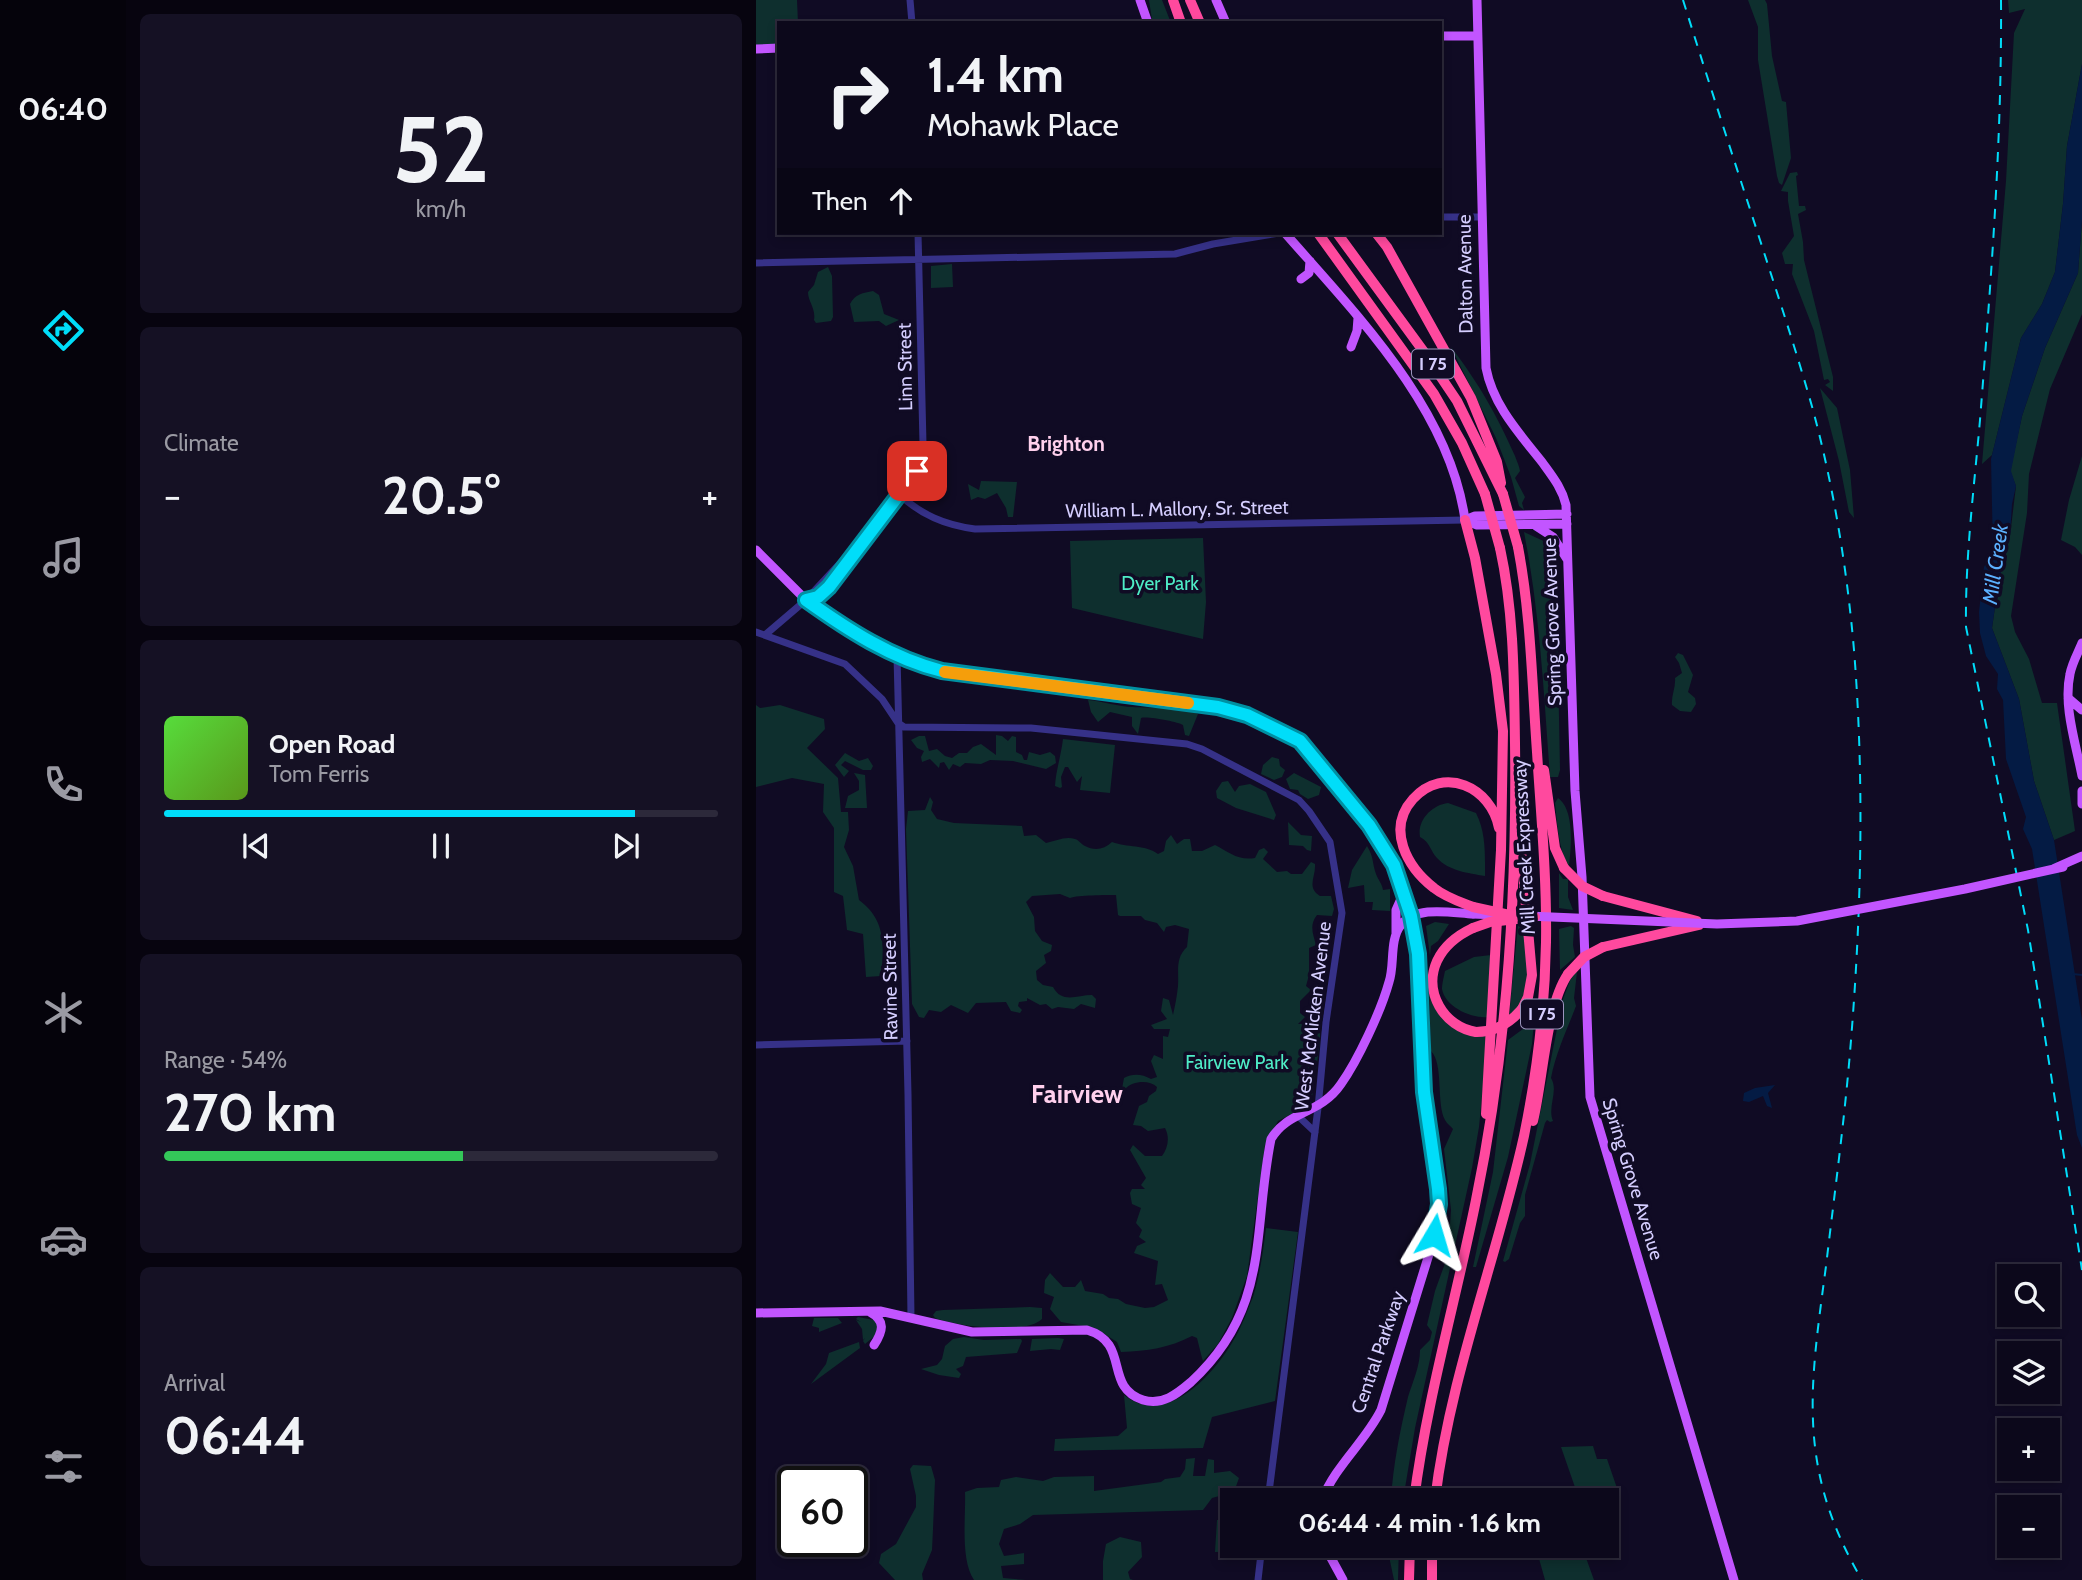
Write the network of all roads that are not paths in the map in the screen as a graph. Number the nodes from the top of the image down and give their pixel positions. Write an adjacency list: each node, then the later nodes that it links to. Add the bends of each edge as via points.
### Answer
1 (910, 0): 8 (street)
2 (1139, 0): 7 (main road)
3 (1173, 0): 9 (highway)
4 (1190, 0): 10 (highway)
5 (1216, 0): 11 (main road)
6 (1477, 0): 13 (main road, Dalton Avenue)
7 (1145, 20)
8 (912, 21)
9 (1180, 21)
10 (1199, 21)
11 (1225, 21)
12 (1442, 36): 13 (main road)
13 (1477, 36): 17 (main road, Dalton Avenue)
14 (777, 48): 15 (main road)
15 (756, 49)
16 (1442, 217): 17 (street)
17 (1481, 217): 34 (main road, Dalton Avenue, via 1488,377 1500,406 1561,488)
18 (918, 235): 26 (street, Linn Street)
19 (1267, 235): 26 (street, via 1175,254)
20 (1287, 235): 27 (main road)
21 (1319, 235): 52 (highway, Mill Creek Expressway / I 75, bridge, via 1447,415 1485,494 1508,590)
22 (1338, 235): 33 (highway, I 75, via 1457,401)
23 (1378, 235): 25 (highway)
24 (1388, 235): 25 (highway)
25 (1387, 247): 33 (highway, via 1471,398 1497,462)
26 (919, 259): 28 (street); 32 (street, Linn Street, via 923,444 917,471)
27 (1310, 261): 29 (main road, via 1309,273); 30 (main road)
28 (756, 263)
29 (1301, 279)
30 (1358, 318): 31 (main road); 35 (main road, via 1433,425 1457,482)
31 (1351, 347)
32 (899, 494): 35 (street, William L. Mallory, Sr. Street, via 932,518 975,529); 39 (street, Linn Street, via 829,587)
33 (1503, 494): 53 (highway, I 75, bridge, via 1525,589)
34 (1567, 519): 35 (main road, William L. Mallory, Sr. Street, via 1475,516); 36 (main road, William L. Mallory, Sr. Street); 38 (main road, Spring Grove Avenue)
35 (1465, 520): 36 (main road, William L. Mallory, Sr. Street); 54 (highway, via 1502,717)
36 (1535, 525): 38 (main road, via 1553,537)
37 (756, 550): 39 (main road, Central Parkway)
38 (1567, 559): 63 (main road, Spring Grove Avenue)
39 (806, 600): 41 (street, Linn Street); 43 (main road, Central Parkway)
40 (756, 632): 41 (street)
41 (765, 635): 46 (street, via 845,664)
42 (2082, 643): 44 (main road, via 2070,674)
43 (897, 656): 46 (street, Ravine Street); 58 (main road, Central Parkway, via 952,673 1224,708 1284,732 1309,749 1369,825 1387,850)
44 (2068, 698): 45 (main road); 47 (main road)
45 (2082, 710)
46 (898, 723): 67 (street, Ravine Street); 69 (street, West McMicken Avenue, via 908,727 1031,728 1187,744 1304,804 1330,842 1342,913)
47 (2079, 743): 48 (main road)
48 (2081, 762): 49 (main road)
49 (2082, 776)
50 (2082, 791): 51 (main road)
51 (2082, 804)
52 (1516, 806): 62 (highway, bridge, via 1522,846 1532,975 1528,997 1504,1026 1488,1031 1476,1032 1448,1018 1439,1007 1433,984 1440,955 1455,938 1473,928 1490,922); 74 (highway, Mill Creek Expressway / I 75, via 1504,1002)
53 (1546, 810): 64 (highway, bridge, via 1564,868 1582,886); 75 (highway, Mill Creek Expressway / I 75, via 1541,1027 1526,1124)
54 (1502, 850): 59 (highway, via 1490,805 1465,785 1447,783 1425,790 1404,814 1401,838 1410,862 1434,889); 74 (highway)
55 (2082, 856): 57 (main road)
56 (2082, 864): 57 (main road); 62 (main road, bridge, via 1797,920 1717,924)
57 (2063, 866): 65 (main road, bridge, via 1828,915)
58 (1404, 892): 60 (main road, Central Parkway); 66 (main road, via 1395,910)
59 (1473, 911): 60 (main road); 61 (highway, bridge)
60 (1411, 916): 66 (main road); 81 (main road, Central Parkway, via 1438,1218 1381,1410)
61 (1514, 916): 62 (main road, bridge)
62 (1535, 917)
63 (1583, 918): 64 (main road); 92 (main road, Spring Grove Avenue, via 1590,1097)
64 (1665, 918): 65 (highway, bridge)
65 (1717, 924): 75 (highway, bridge, via 1603,947 1584,957 1561,983 1538,1102)
66 (1396, 934): 70 (main road, via 1385,995)
67 (907, 1041): 68 (street); 78 (street, Ravine Street)
68 (756, 1045)
69 (1320, 1086): 70 (street); 71 (street, West McMicken Avenue)
70 (1337, 1091): 71 (main road)
71 (1318, 1108): 72 (main road); 73 (street, West McMicken Avenue)
72 (1298, 1116): 73 (street); 78 (main road, via 1282,1124 1271,1139 1256,1266 1240,1314 1208,1364 1166,1400 1148,1401 1129,1392 1119,1378 1112,1347 1094,1332 972,1332)
73 (1315, 1132): 80 (street, West McMicken Avenue)
74 (1482, 1168): 82 (highway, Mill Creek Expressway / I 75)
75 (1503, 1215): 83 (highway, Mill Creek Expressway / I 75, via 1476,1308)
76 (868, 1311): 77 (main road); 78 (main road); 79 (main road, via 883,1326)
77 (756, 1313)
78 (911, 1318)
79 (874, 1345)
80 (1270, 1488)
81 (1328, 1488)
82 (1416, 1488)
83 (1437, 1488)
84 (1261, 1558): 90 (street)
85 (1331, 1558): 91 (main road)
86 (1410, 1558): 88 (highway)
87 (1432, 1558): 89 (highway)
88 (1409, 1578)
89 (1432, 1578)
90 (1258, 1580)
91 (1343, 1580)
92 (1734, 1580)

